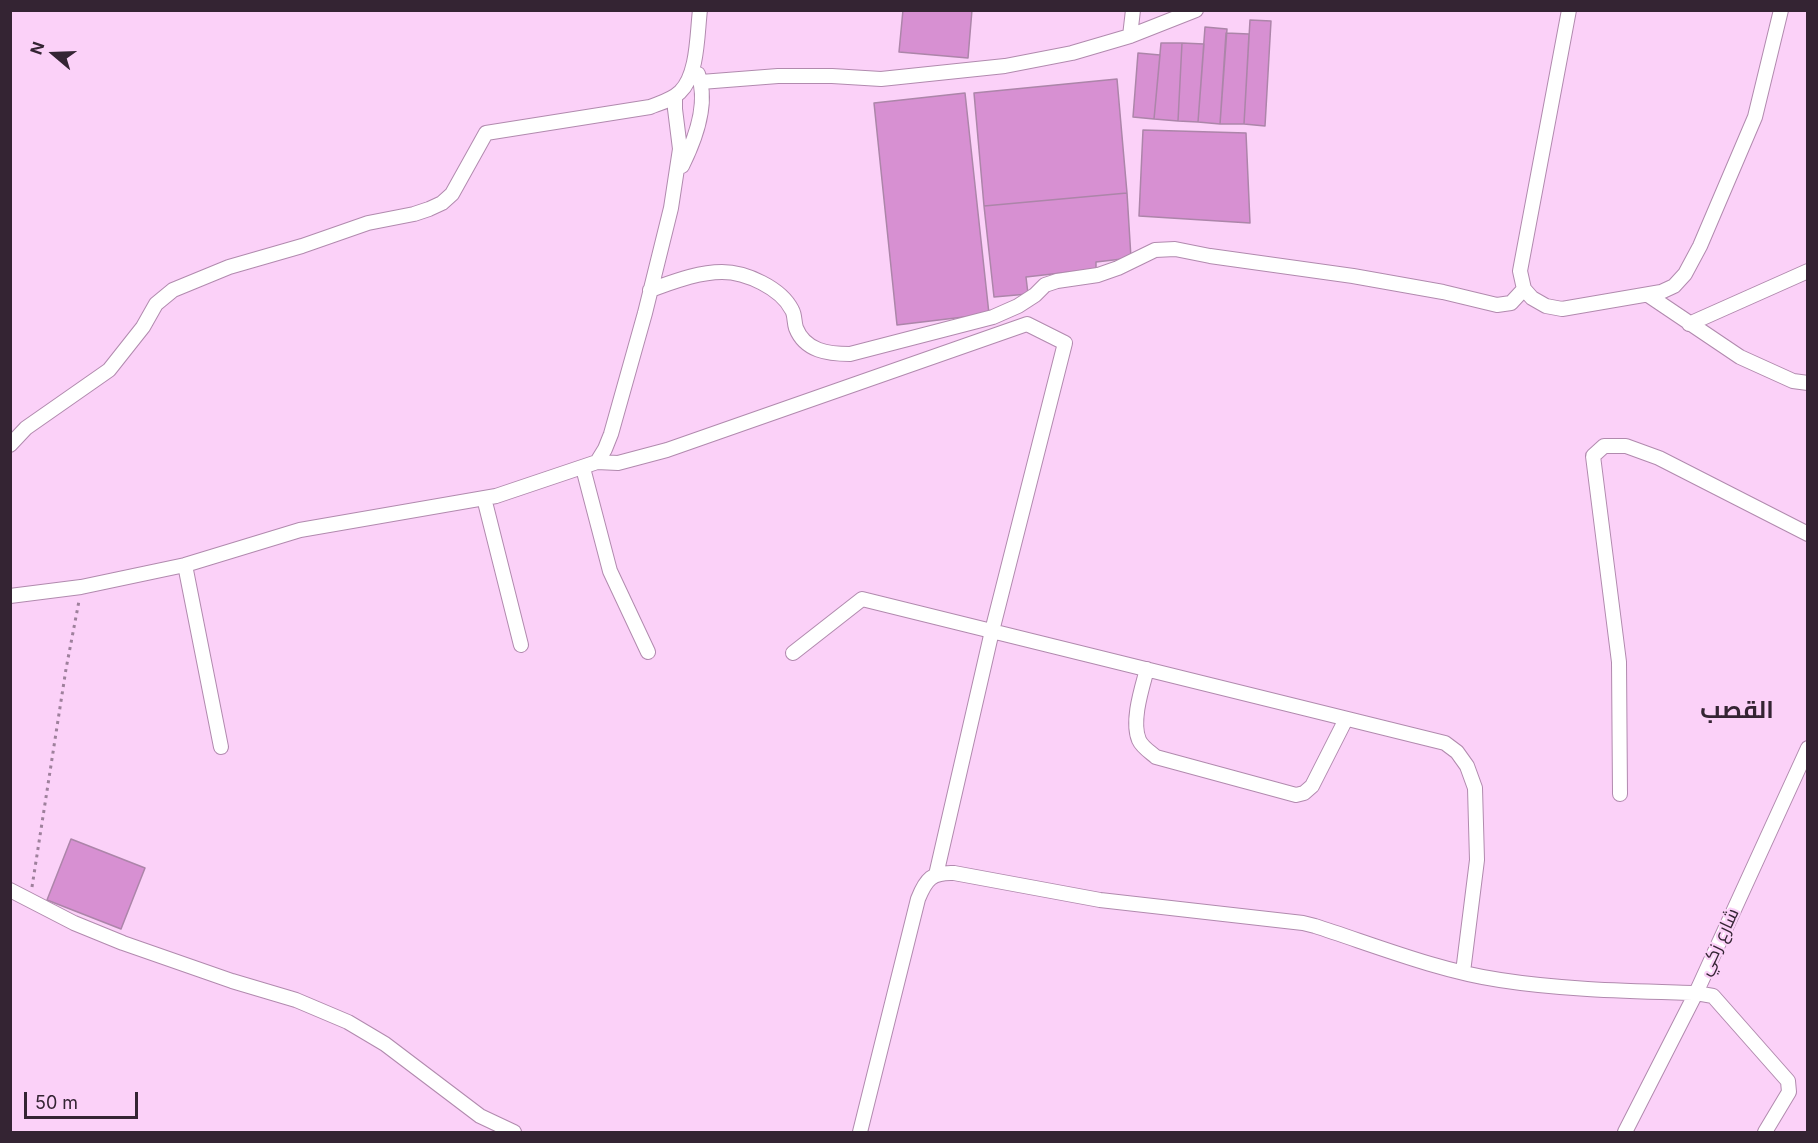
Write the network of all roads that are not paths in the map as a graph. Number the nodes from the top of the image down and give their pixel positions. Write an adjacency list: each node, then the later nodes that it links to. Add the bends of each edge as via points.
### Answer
1 (700, 10): 7 (street)
2 (1133, 10): 6 (street)
3 (1196, 10): 6 (street)
4 (1781, 10): 14 (street, via 1755,117 1700,246 1674,286)
5 (1568, 11): 12 (street, via 1520,271)
6 (1130, 36): 8 (street, via 1072,53 947,73 881,79 778,76)
7 (694, 62): 8 (street); 9 (street, via 688,82)
8 (701, 82): 10 (street, via 697,124)
9 (675, 96): 10 (street, via 680,149); 17 (street, via 650,107 486,133 452,194 435,206 229,267 173,290 156,304 109,370 26,428)
10 (676, 178): 13 (street)
11 (1808, 271): 15 (street)
12 (1524, 289): 13 (street, via 1511,303 1497,305 1353,276 1175,249 1155,250 1108,271 1045,285 1018,306 993,317 850,354 829,354 806,343 796,329 792,310 778,292 763,283 723,272 701,274); 14 (street, via 1546,306 1562,309)
13 (650, 290): 18 (street, via 611,434)
14 (1648, 295): 15 (street)
15 (1689, 324): 16 (street, via 1740,357 1793,381)
16 (1808, 383)
17 (10, 445)
18 (597, 462): 19 (street); 24 (street, via 618,463 667,450 1027,324 1065,343)
19 (583, 468): 20 (street); 26 (street, via 610,571)
20 (484, 498): 22 (street, via 300,530); 25 (street)
21 (1808, 534): 32 (street, via 1659,458 1626,446 1604,446 1593,456 1619,662)
22 (185, 565): 23 (street, via 81,587); 30 (street)
23 (10, 596)
24 (992, 631): 27 (street, via 862,599); 28 (street); 33 (street)
25 (521, 645)
26 (648, 652)
27 (793, 653)
28 (1147, 669): 29 (street); 29 (street, via 1136,727 1147,751 1156,757 1296,795 1312,786)
29 (1346, 718): 35 (street, via 1445,743 1467,766 1475,788 1477,860)
30 (221, 747)
31 (1808, 748): 36 (street, شارع زكي)
32 (1620, 794)
33 (936, 875): 35 (street, via 954,873 1100,900 1303,923); 38 (street, via 924,885 918,899)
34 (10, 890): 37 (street, via 123,943 296,1000 348,1022 385,1044 480,1116)
35 (1463, 972): 36 (street, via 1538,985)
36 (1696, 993): 39 (street, شارع زكي); 40 (street, via 1713,996 1788,1081 1789,1092)
37 (514, 1132)
38 (860, 1132)
39 (1625, 1132)
40 (1765, 1132)

